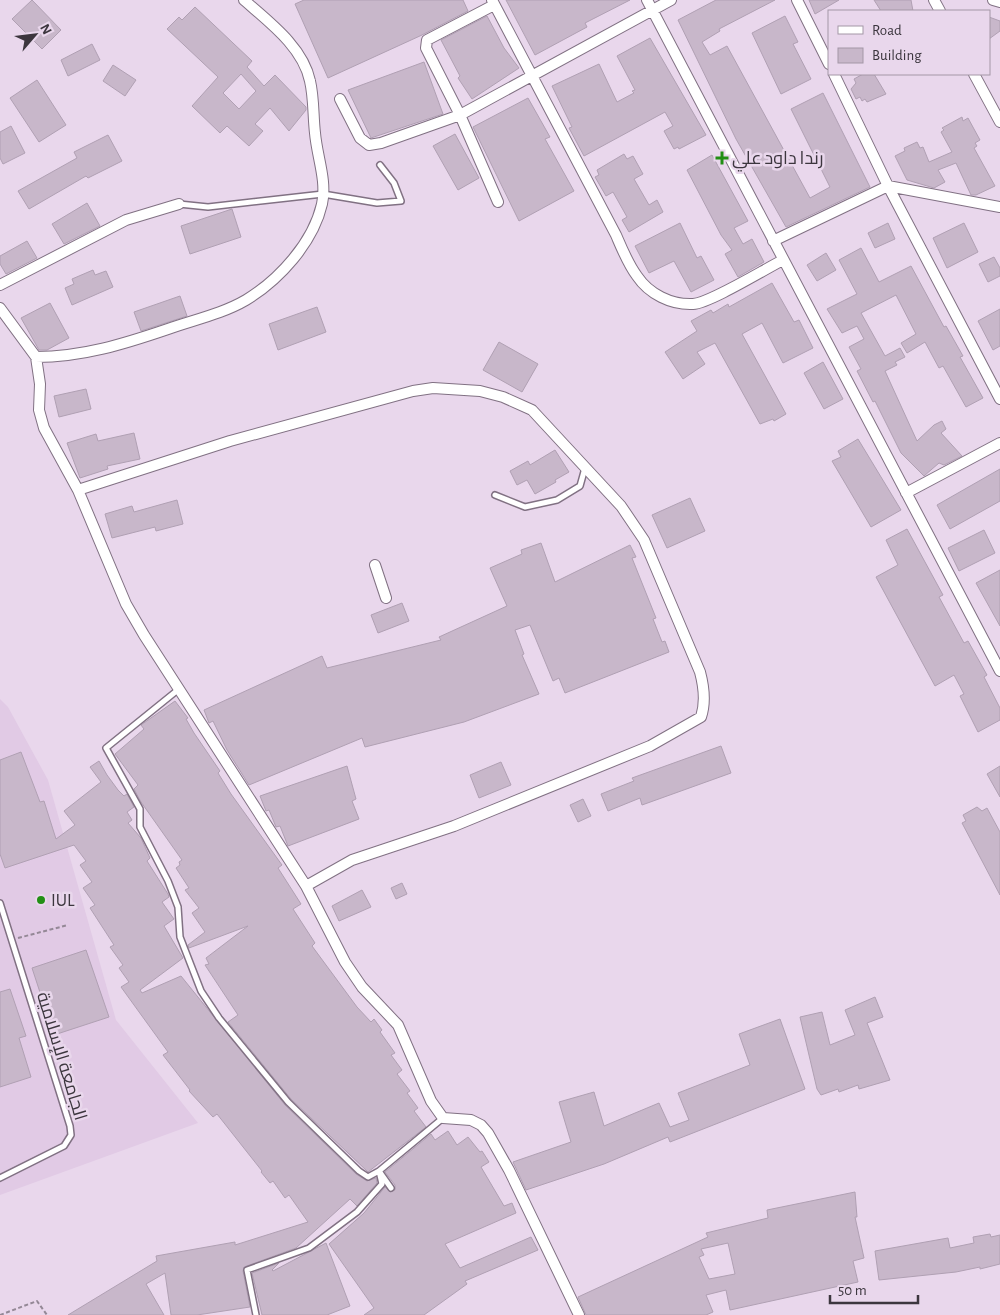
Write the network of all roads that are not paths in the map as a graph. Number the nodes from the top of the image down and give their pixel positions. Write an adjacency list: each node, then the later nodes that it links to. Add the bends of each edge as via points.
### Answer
1 (244, 0): 17 (street, via 296,51 308,72)
2 (671, 0): 7 (street)
3 (798, 0): 8 (street)
4 (993, 0): 6 (street)
5 (493, 2): 9 (street); 13 (street, via 427,40 426,48)
6 (1000, 2)
7 (650, 5): 9 (street); 21 (street)
8 (828, 62)
9 (531, 75): 13 (street); 22 (street, via 637,277 661,298 695,304)
10 (834, 75): 16 (street)
11 (975, 75): 14 (street)
12 (340, 99): 13 (street, via 360,138 369,145)
13 (460, 116): 18 (street)
14 (1000, 122)
15 (380, 165): 17 (lane, via 394,183 401,201 377,203)
16 (888, 186): 20 (street); 21 (street); 26 (street)
17 (323, 194): 19 (lane, via 208,206); 25 (street, via 316,221 290,262 246,300 123,344 63,357)
18 (498, 202)
19 (179, 204): 23 (street, via 126,220)
20 (1000, 207)
21 (773, 241): 22 (street)
22 (783, 260): 30 (street)
23 (0, 285)
24 (0, 308): 25 (street)
25 (36, 357): 29 (street, via 41,420)
26 (1000, 399)
27 (1000, 443): 30 (street)
28 (585, 468): 29 (street, via 563,440 532,410 480,391 432,388 230,441); 31 (lane, via 580,486 558,500 525,507); 36 (street, via 621,506 654,560 700,672 704,687 701,717 650,746 454,826 352,860)
29 (78, 490): 35 (street, via 126,604)
30 (906, 493): 34 (street)
31 (495, 495)
32 (375, 565): 33 (street)
33 (386, 598)
34 (1000, 671)
35 (180, 688): 36 (street); 39 (lane, via 106,748 140,809 140,827 178,907 180,937 192,972 220,1018 288,1102 359,1171 368,1177)
36 (306, 886): 38 (street, via 362,987 398,1025)
37 (0, 903): 40 (lane, الجامعة الإسلامية, via 71,1135 64,1146)
38 (443, 1118): 39 (lane); 43 (street, via 471,1120 488,1133)
39 (379, 1171): 41 (lane); 42 (lane, via 382,1184 358,1212 309,1248 247,1270)
40 (0, 1178)
41 (391, 1188)
42 (256, 1315)
43 (579, 1315)

